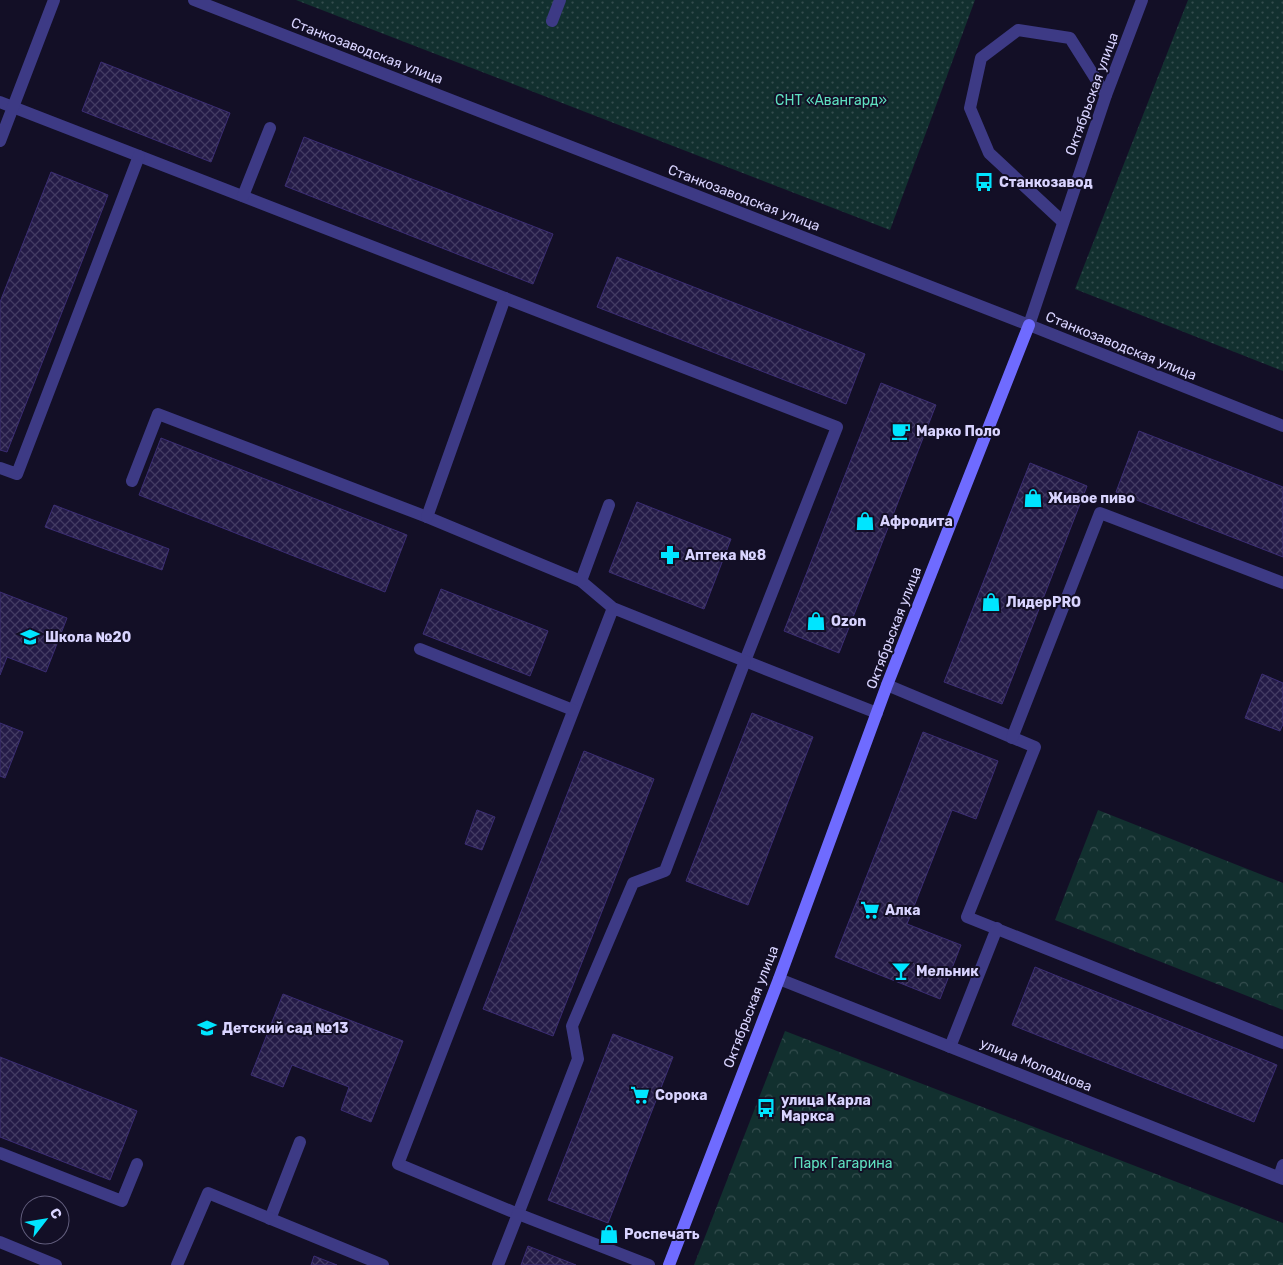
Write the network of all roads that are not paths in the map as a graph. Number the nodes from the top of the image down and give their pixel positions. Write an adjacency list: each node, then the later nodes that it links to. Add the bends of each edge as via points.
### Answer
1 (54, 0): 8 (street)
2 (194, 0): 15 (street, Станкозаводская улица)
3 (560, 0): 5 (street)
4 (1142, 0): 6 (street, Октябрьская улица)
5 (552, 21)
6 (1106, 95): 13 (street, Октябрьская улица); 13 (street, via 1070,38 1018,30 981,58 970,108 989,153)
7 (0, 102): 8 (street)
8 (13, 107): 10 (street); 11 (street)
9 (270, 128): 12 (street)
10 (0, 141)
11 (139, 156): 12 (street); 17 (street, via 17,474)
12 (243, 196): 14 (street)
13 (1063, 222): 15 (street, Октябрьская улица)
14 (505, 298): 20 (street); 25 (street, via 838,427)
15 (1029, 325): 16 (street, Станкозаводская улица); 26 (main road, Октябрьская улица)
16 (1283, 426)
17 (0, 468)
18 (132, 482): 20 (street, via 158,414)
19 (609, 505): 21 (street)
20 (428, 517): 21 (street)
21 (581, 581): 23 (street)
22 (1283, 583): 29 (street, via 1100,513)
23 (613, 608): 25 (street); 27 (street)
24 (420, 649): 27 (street)
25 (745, 661): 28 (street); 38 (street, via 665,871 633,883 572,1026 578,1058)
26 (887, 685): 28 (main road, Октябрьская улица); 29 (street)
27 (573, 710): 38 (street, via 398,1164)
28 (878, 713): 31 (main road, Октябрьская улица)
29 (1012, 738): 30 (street, via 1035,747 968,917)
30 (997, 928): 32 (street); 33 (street)
31 (778, 979): 33 (street, улица Молодцова); 46 (main road, Октябрьская улица)
32 (1283, 1043)
33 (950, 1047): 37 (street, улица Молодцова)
34 (300, 1142): 39 (street)
35 (0, 1153): 36 (street, via 122,1201)
36 (137, 1164)
37 (1282, 1174)
38 (518, 1214): 44 (street); 45 (street)
39 (270, 1219): 42 (street, via 208,1193); 43 (street)
40 (0, 1242): 41 (street)
41 (56, 1265)
42 (178, 1265)
43 (383, 1265)
44 (498, 1265)
45 (649, 1265)
46 (669, 1265)

